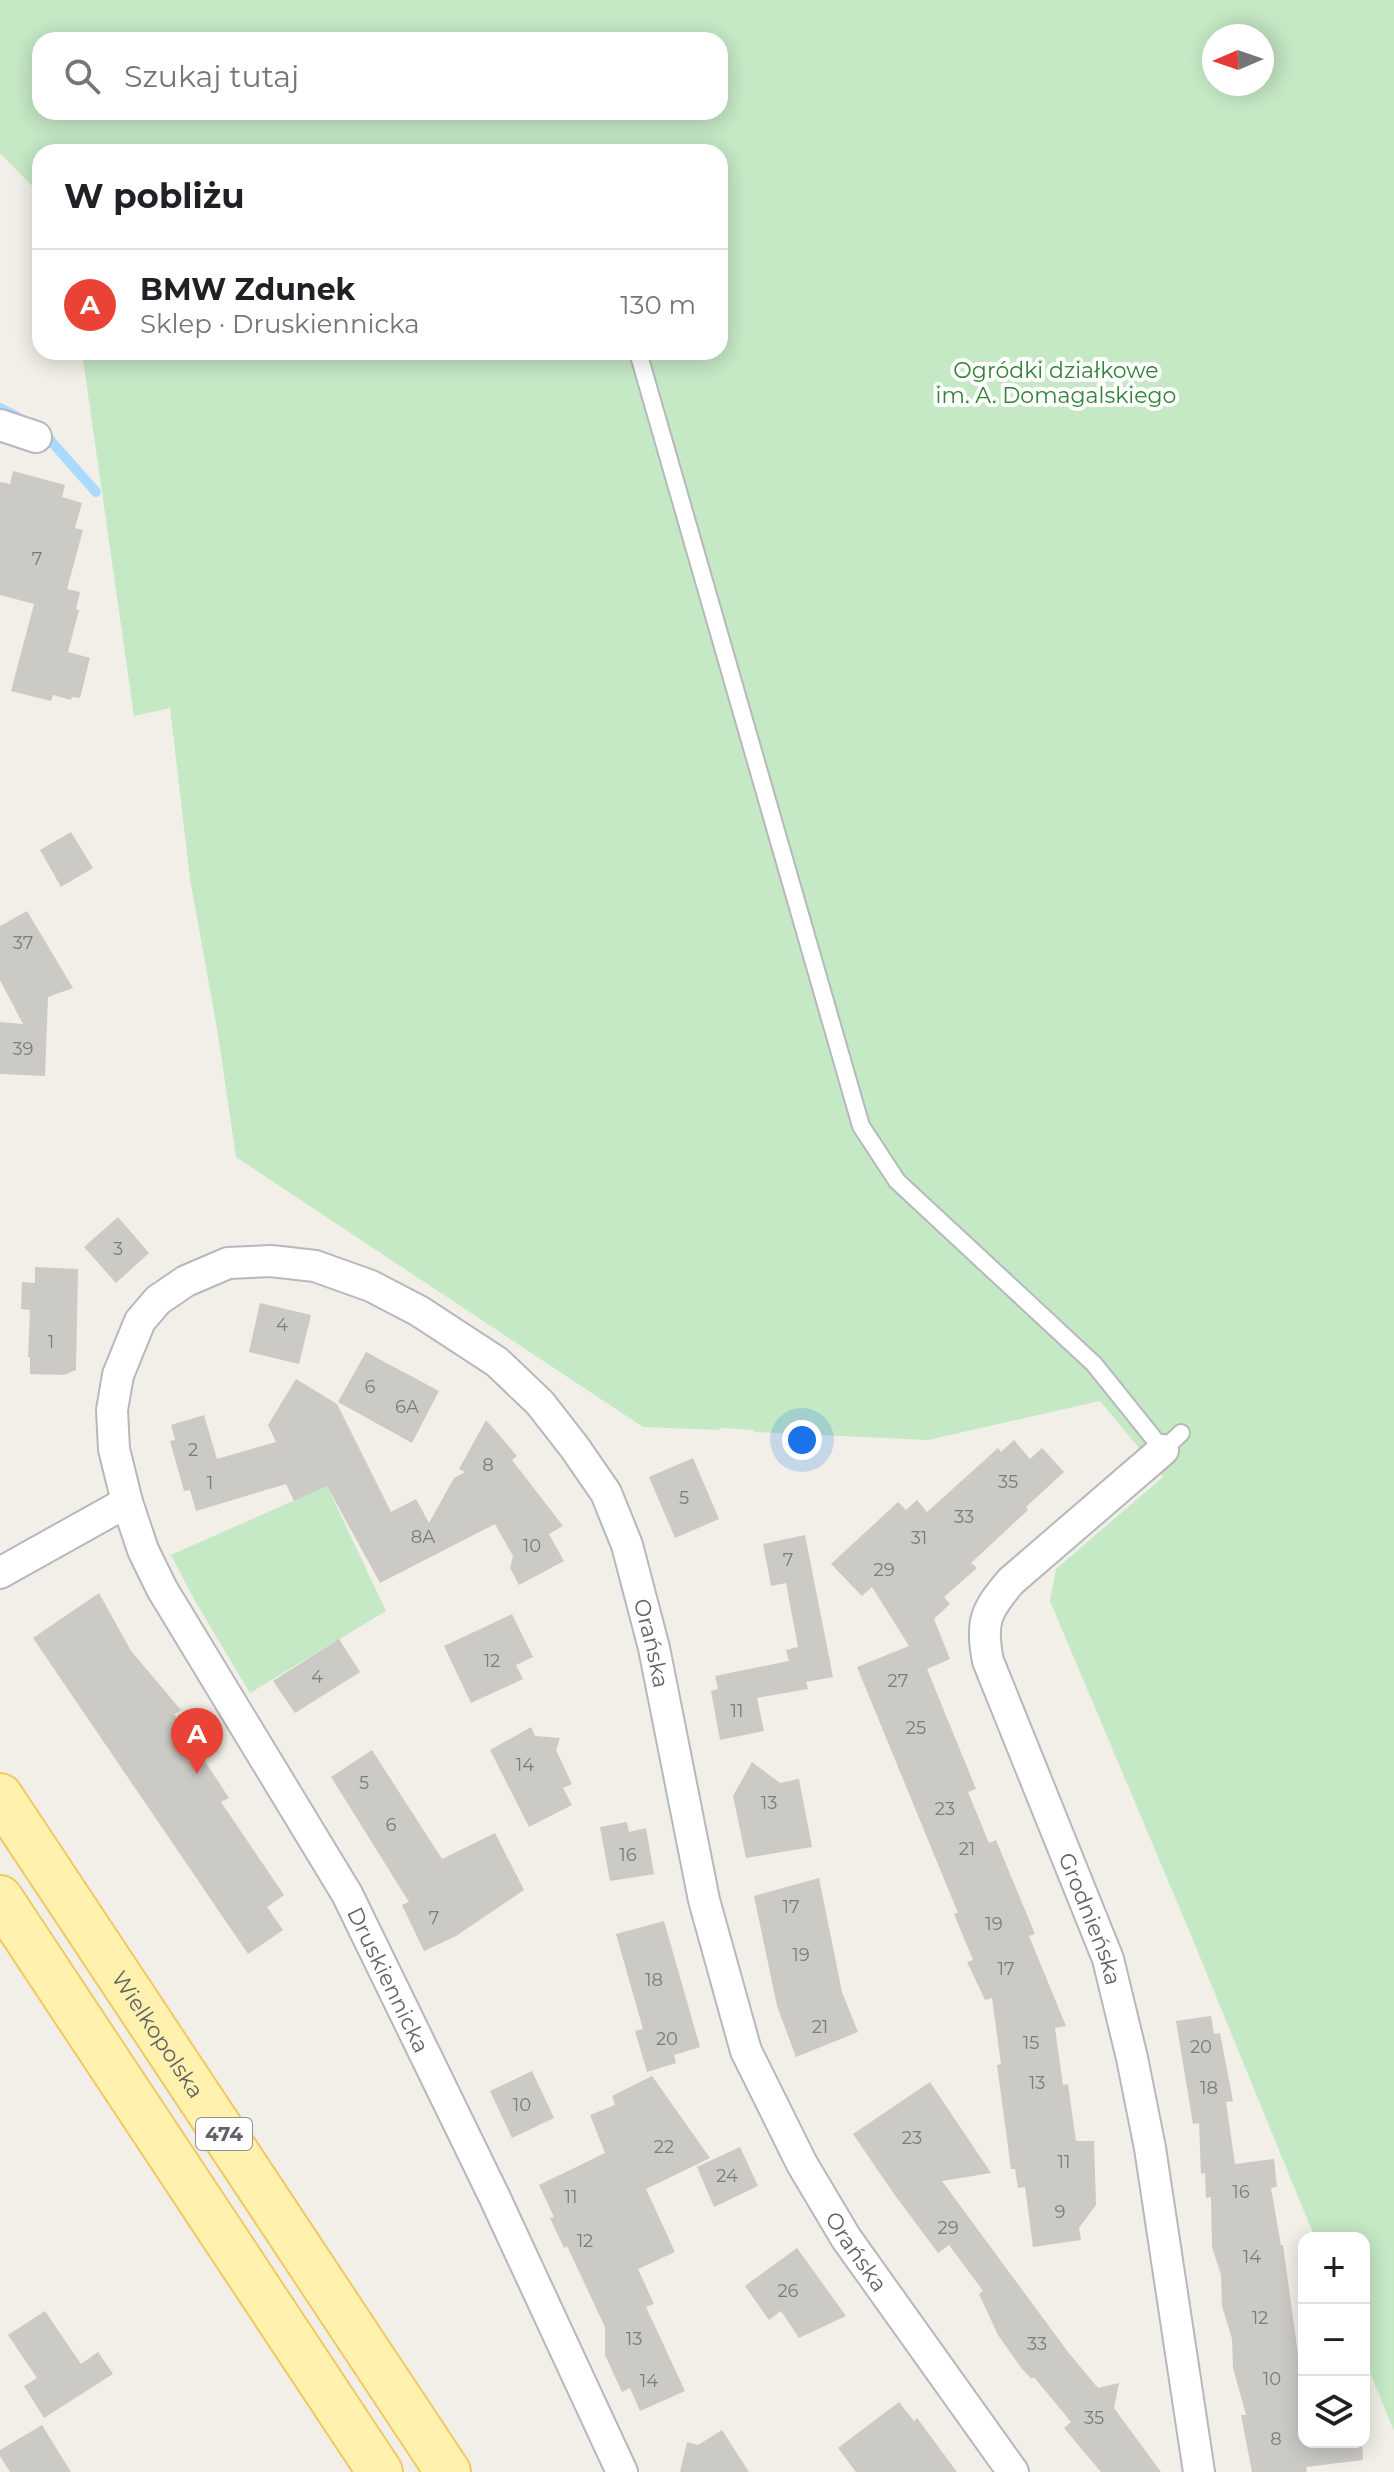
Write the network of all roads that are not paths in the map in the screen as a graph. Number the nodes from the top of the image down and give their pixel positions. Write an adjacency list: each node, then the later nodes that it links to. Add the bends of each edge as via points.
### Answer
1 (640, 360): 4 (lane, via 861,1126 897,1181)
2 (0, 425): 3 (street)
3 (36, 437)
4 (1172, 1442): 15 (street, Grodnieńska, via 1011,1581 992,1603 985,1644 1111,1972 1150,2148)
5 (127, 1502): 6 (street); 13 (street, Druskiennicka, via 162,1589 347,1894); 14 (street, Orańska, via 114,1449 112,1410 118,1375 140,1321 176,1287 228,1263 315,1266 371,1286 497,1362 540,1403 606,1493 627,1545 654,1648 704,1900 746,2051 846,2238)
6 (7, 1558)
7 (0, 1761): 9 (main road)
8 (0, 1796): 9 (main road, Wielkopolska / 474)
9 (53, 1877): 12 (main road, Wielkopolska / 474)
10 (0, 1898): 11 (main road, 474)
11 (380, 2472)
12 (448, 2472)
13 (622, 2472)
14 (1013, 2472)
15 (1199, 2472)

